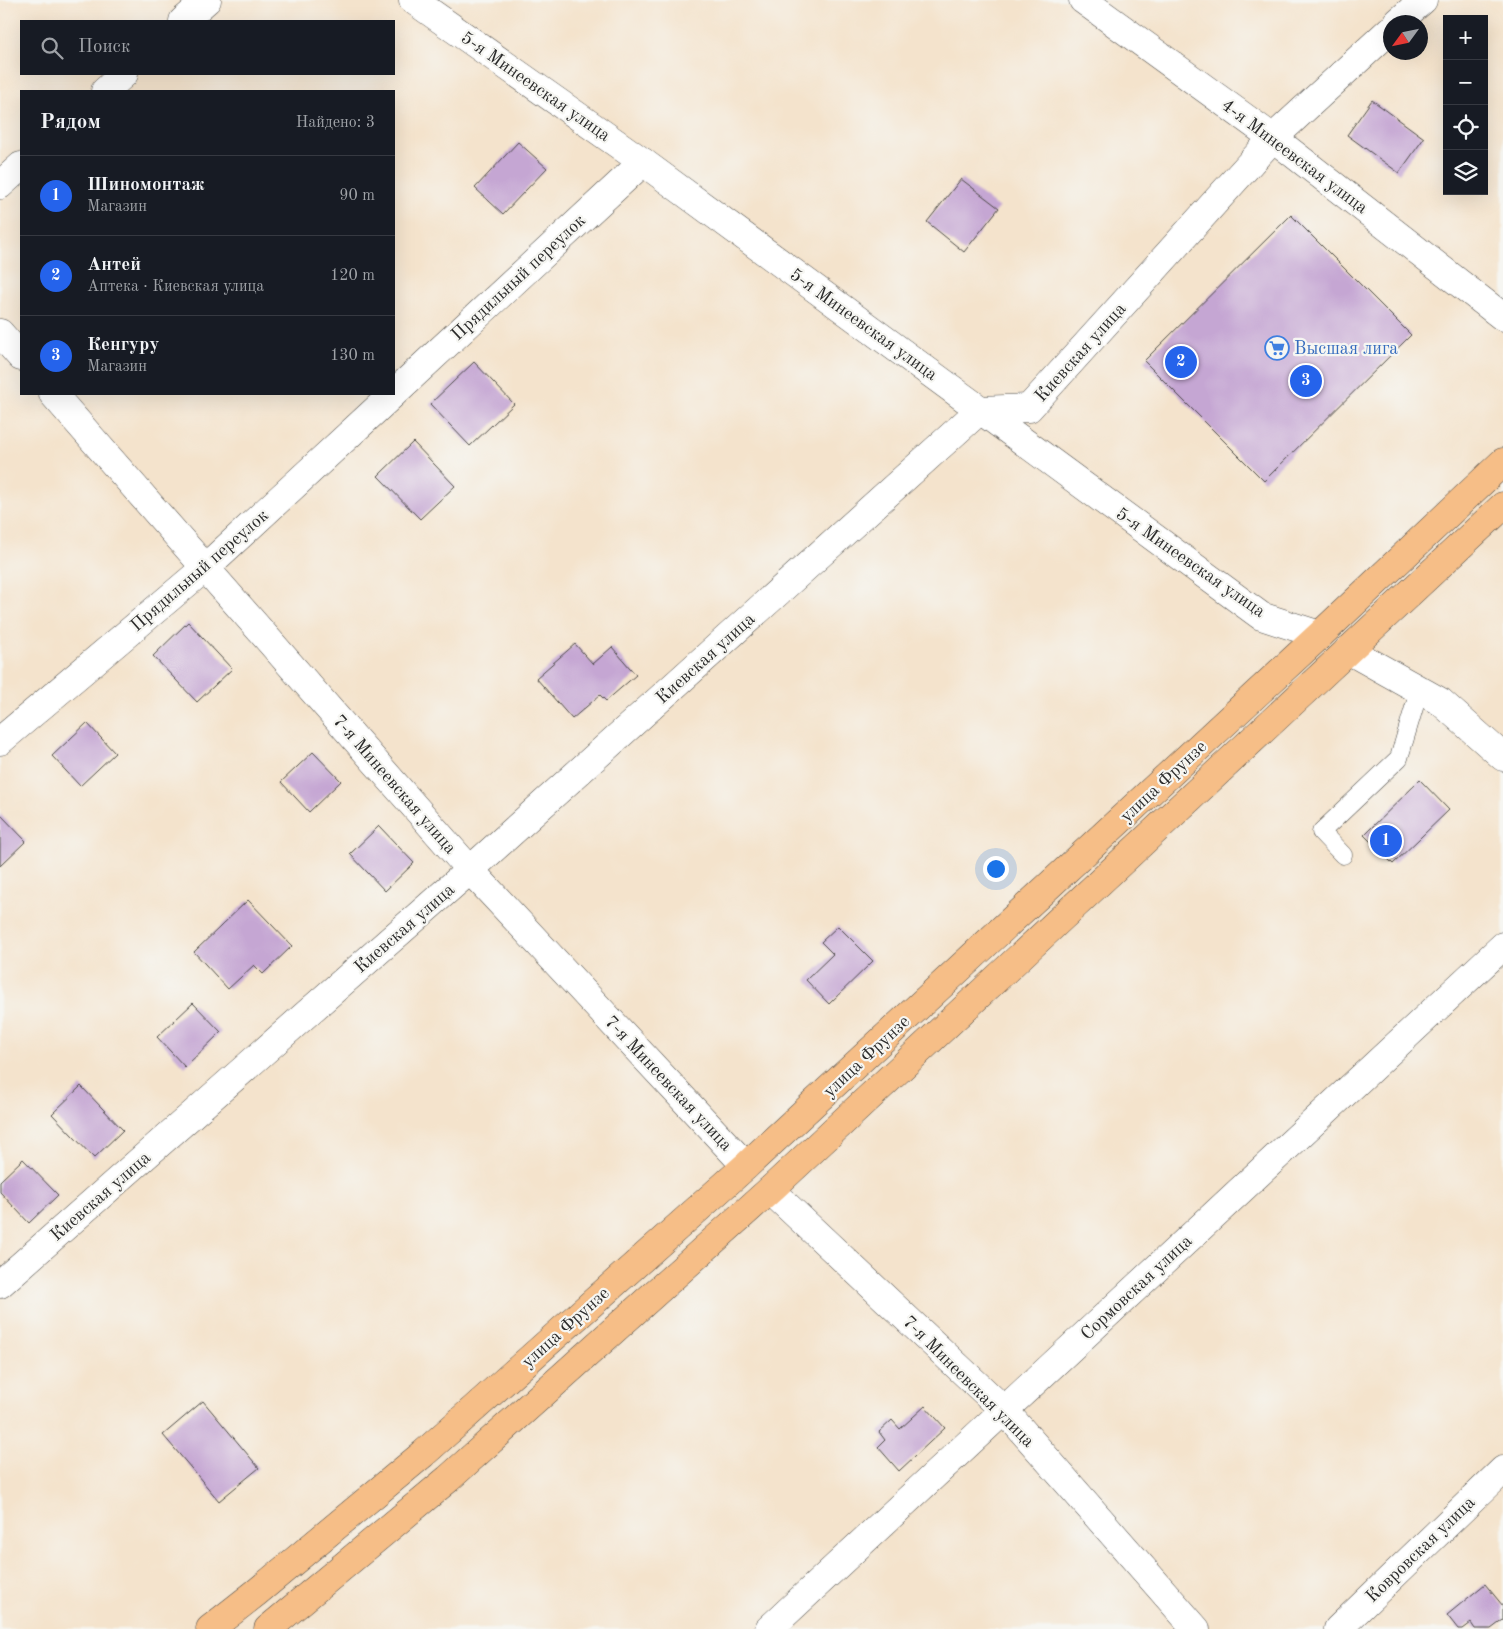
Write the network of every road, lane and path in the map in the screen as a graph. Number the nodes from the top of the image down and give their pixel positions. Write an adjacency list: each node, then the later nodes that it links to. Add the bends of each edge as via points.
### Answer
1 (207, 0): 6 (street)
2 (413, 0): 11 (street, 5-я Минеевская улица)
3 (1083, 0): 10 (street, 4-я Минеевская улица)
4 (1422, 0): 5 (street)
5 (1406, 15)
6 (184, 20)
7 (1383, 36): 10 (street, Киевская улица)
8 (123, 75): 9 (street)
9 (106, 90)
10 (1273, 138): 14 (street, 4-я Минеевская улица); 20 (street, Киевская улица, via 1029,408)
11 (643, 162): 17 (street, Прядильный переулок); 20 (street, 5-я Минеевская улица)
12 (20, 167): 13 (street)
13 (0, 185)
14 (1503, 317)
15 (0, 333): 16 (street)
16 (20, 357)
17 (395, 391)
18 (54, 395): 23 (street, 7-я Минеевская улица)
19 (391, 395): 23 (street, Прядильный переулок)
20 (980, 410): 24 (street, 5-я Минеевская улица, via 1261,616); 30 (street, Киевская улица)
21 (1503, 462): 24 (highway, улица Фрунзе)
22 (1503, 506): 25 (highway, улица Фрунзе)
23 (206, 567): 27 (street, Прядильный переулок); 30 (street, 7-я Минеевская улица)
24 (1320, 635): 25 (highway); 32 (highway, улица Фрунзе)
25 (1348, 650): 26 (street); 33 (highway, улица Фрунзе)
26 (1419, 690): 28 (street, via 1441,702); 29 (lane, via 1399,758 1321,832)
27 (0, 741)
28 (1503, 757)
29 (1343, 856)
30 (470, 870): 32 (street, 7-я Минеевская улица); 34 (street, Киевская улица)
31 (1503, 946): 35 (street, Сормовская улица)
32 (746, 1166): 33 (highway); 37 (highway, улица Фрунзе, via 422,1454)
33 (770, 1190): 35 (street, 7-я Минеевская улица); 38 (highway, улица Фрунзе, via 448,1479)
34 (0, 1284)
35 (1004, 1410): 39 (street, Сормовская улица); 40 (street, 7-я Минеевская улица)
36 (1503, 1470): 41 (street, Ковровская улица)
37 (210, 1629)
38 (268, 1629)
39 (769, 1629)
40 (1196, 1629)
41 (1338, 1629)

